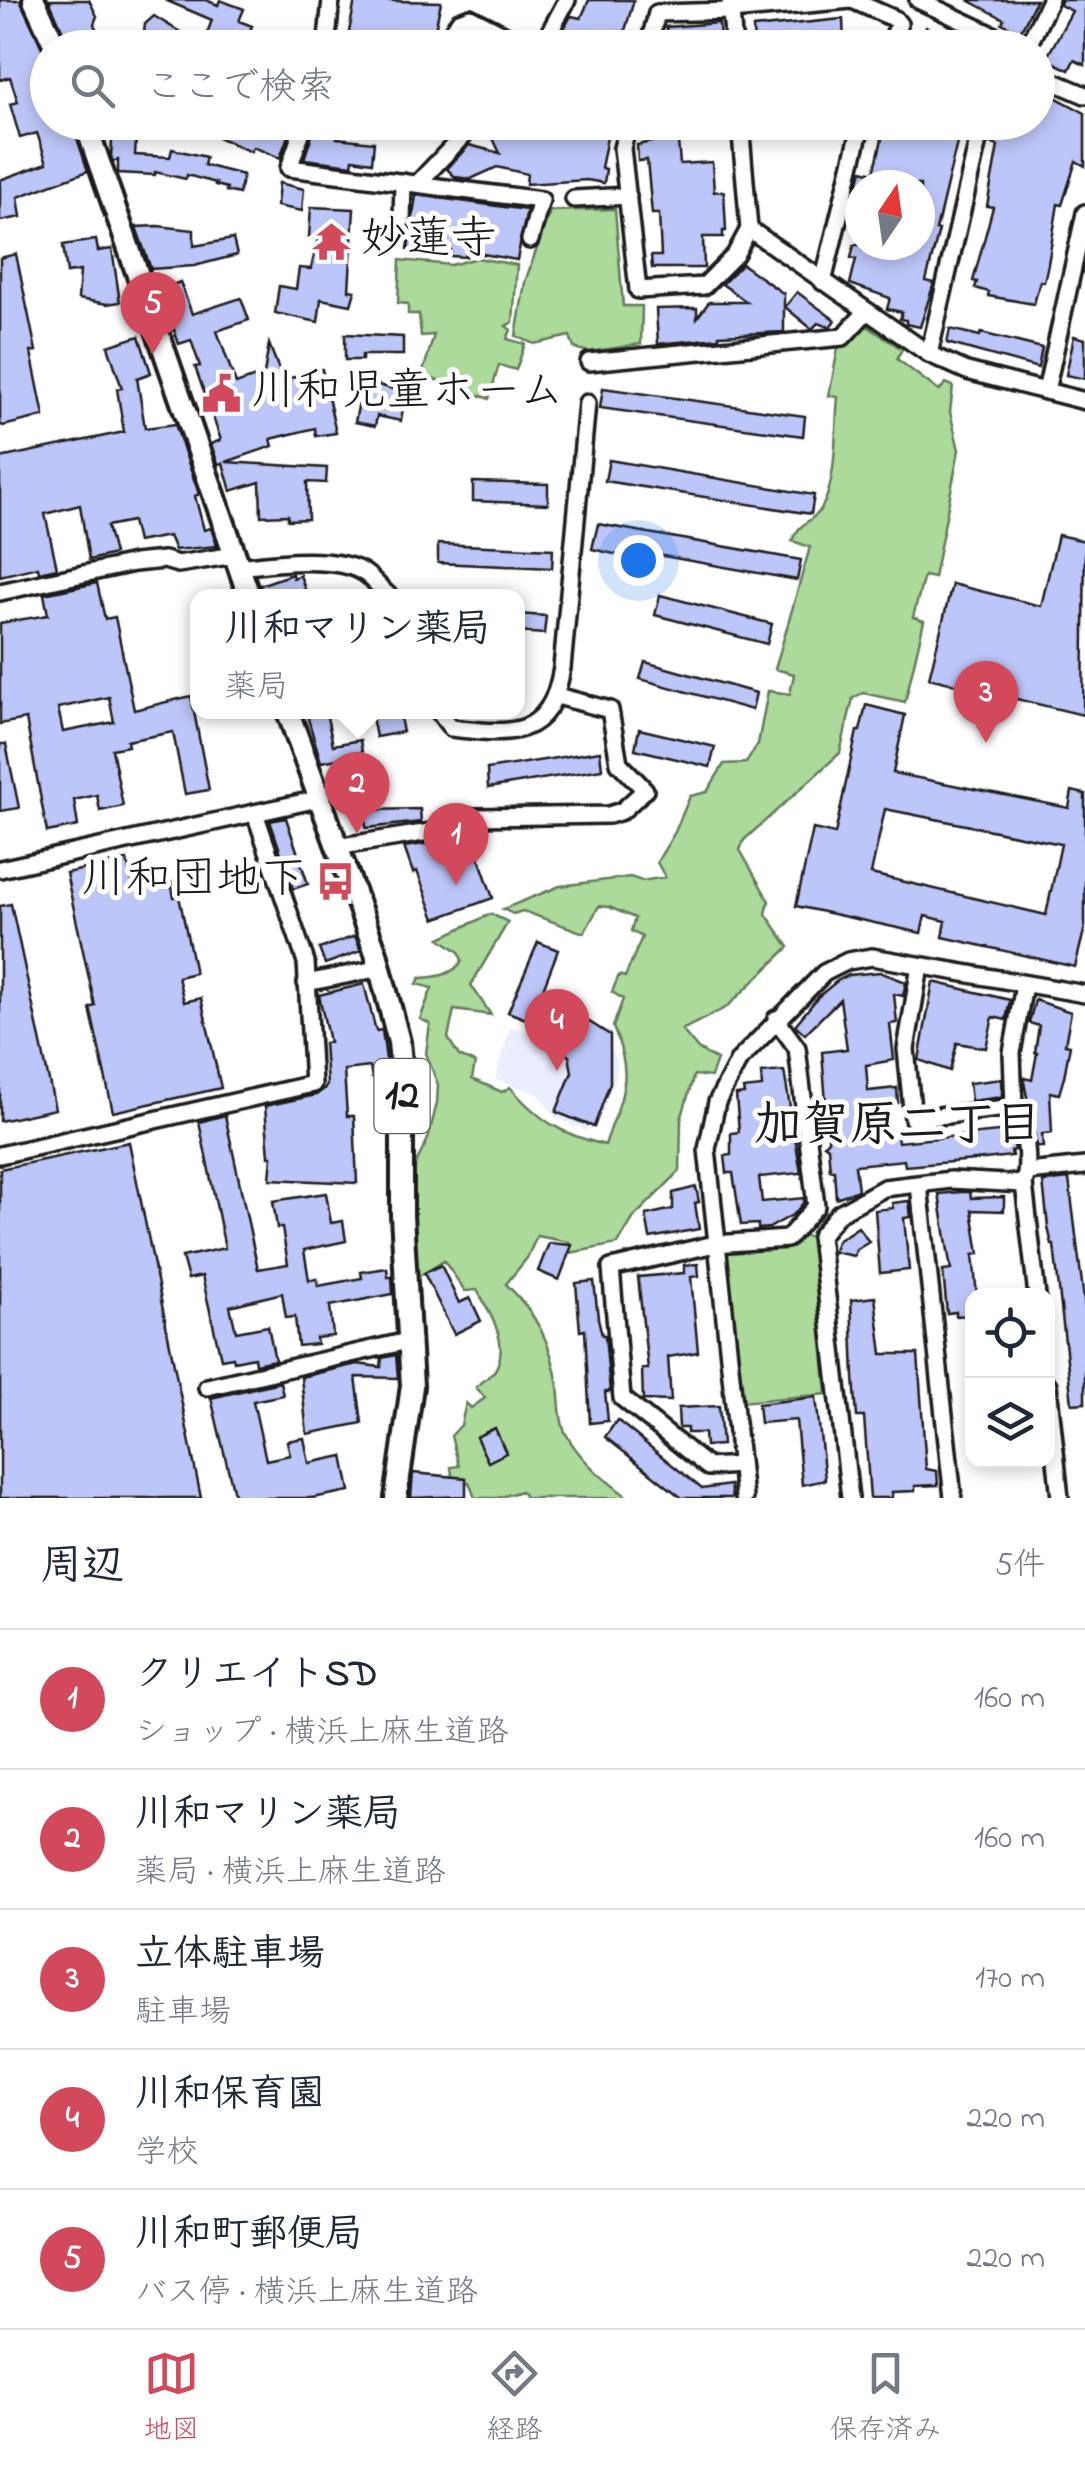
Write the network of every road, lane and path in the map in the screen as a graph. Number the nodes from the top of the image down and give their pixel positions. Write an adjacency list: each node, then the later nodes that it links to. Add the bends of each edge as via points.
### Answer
1 (34, 0): 8 (main road)
2 (331, 0): 9 (street)
3 (567, 0): 12 (street)
4 (852, 0): 7 (street); 15 (street, via 895,19)
5 (918, 0): 16 (street)
6 (1050, 0): 17 (street)
7 (730, 5): 13 (street, via 657,13); 14 (street)
8 (48, 30)
9 (328, 30)
10 (453, 30): 11 (street, via 470,17)
11 (495, 30)
12 (550, 30)
13 (653, 30)
14 (732, 30)
15 (896, 30)
16 (984, 30)
17 (1034, 30)
18 (1055, 82): 19 (street)
19 (1085, 95)
20 (90, 140): 41 (main road)
21 (299, 140): 27 (street, via 289,168)
22 (456, 140): 27 (street)
23 (624, 140): 28 (street)
24 (742, 140): 32 (street)
25 (858, 140): 34 (street)
26 (978, 140): 36 (street)
27 (410, 182): 31 (street); 33 (street, via 541,200)
28 (628, 196): 29 (street); 32 (street, via 638,290 704,286 735,255)
29 (574, 198)
30 (1085, 213): 38 (street)
31 (402, 220)
32 (749, 229): 34 (street)
33 (530, 240)
34 (824, 282): 35 (street)
35 (867, 311): 36 (street); 37 (street, via 842,337)
36 (928, 354): 38 (street)
37 (588, 362)
38 (1046, 391): 39 (street)
39 (1085, 401)
40 (586, 403): 45 (street)
41 (237, 561): 42 (main road); 43 (street, via 332,564 363,571); 44 (street, via 134,563)
42 (247, 589)
43 (382, 589)
44 (0, 592)
45 (557, 696): 47 (street, via 532,724 515,730 452,728); 50 (street, via 610,710 619,763 644,790 622,811 477,817 436,832)
46 (290, 719): 48 (main road, 12)
47 (444, 719)
48 (318, 799): 49 (street); 50 (main road, 12)
49 (255, 813): 51 (street); 54 (street, via 306,962)
50 (336, 847): 53 (main road, 12)
51 (0, 869)
52 (920, 966): 55 (street); 57 (street, via 872,957 848,961 824,973); 58 (street, via 906,1049 913,1119)
53 (381, 968): 54 (street); 65 (main road, 12, via 402,1072 402,1214)
54 (306, 983): 59 (street, via 313,1084)
55 (1024, 985): 56 (street); 58 (street, via 1012,1053)
56 (1085, 994)
57 (776, 1019): 63 (street, via 738,1060 716,1102 707,1149); 63 (street, via 797,1048 816,1206 787,1239)
58 (1014, 1108): 61 (street, via 1021,1118)
59 (0, 1155)
60 (1085, 1166): 61 (street)
61 (1026, 1178): 62 (street); 64 (street)
62 (919, 1185): 71 (street, via 884,1188 839,1213 820,1236); 72 (street)
63 (715, 1244): 68 (street); 68 (street, via 611,1268 622,1398 708,1467)
64 (1036, 1288)
65 (412, 1340): 66 (street); 69 (main road, 12)
66 (207, 1387)
67 (1055, 1451): 73 (street)
68 (740, 1465): 70 (street)
69 (396, 1498)
70 (744, 1498)
71 (850, 1498)
72 (953, 1498)
73 (1060, 1498)

